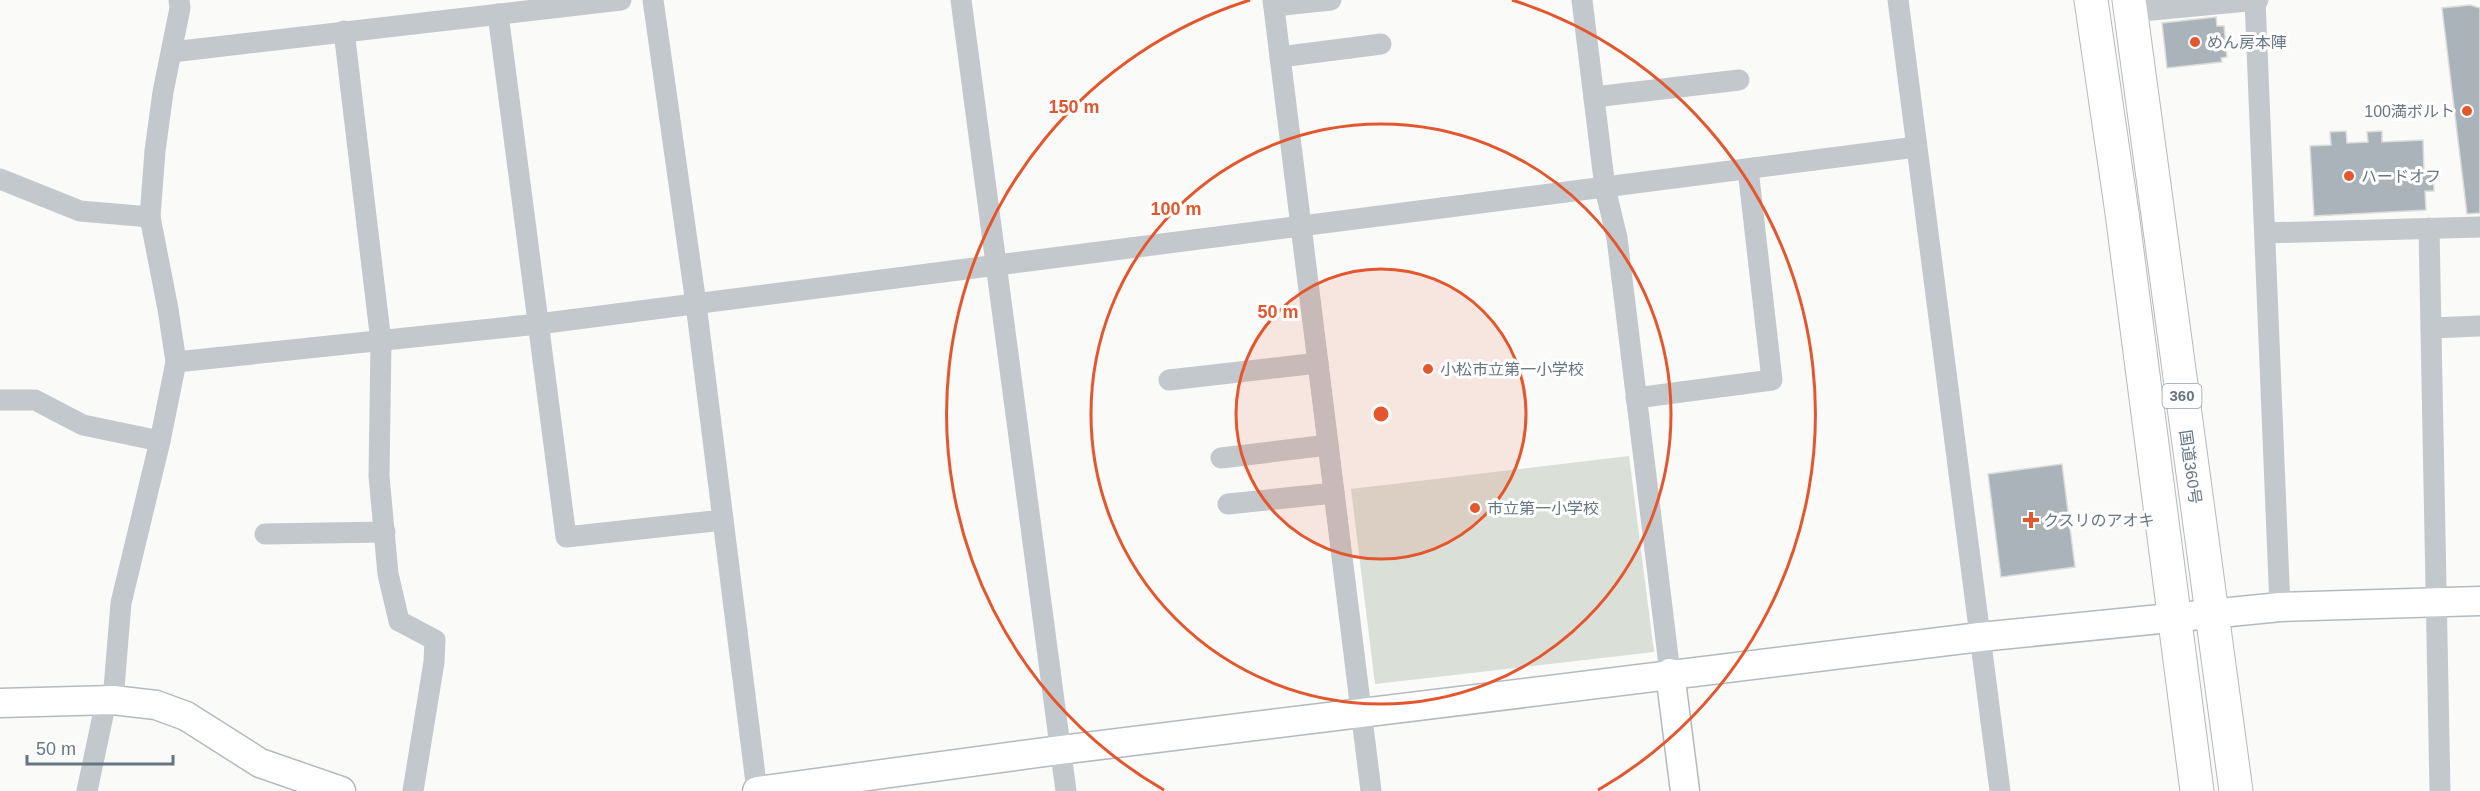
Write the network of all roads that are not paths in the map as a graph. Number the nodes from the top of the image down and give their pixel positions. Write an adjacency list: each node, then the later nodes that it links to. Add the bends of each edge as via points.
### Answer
1 (179, 0): 15 (street)
2 (621, 0): 12 (street)
3 (654, 0): 29 (street)
4 (961, 0): 28 (street)
5 (1332, 0): 10 (street)
6 (1582, 0): 18 (street)
7 (1898, 0): 19 (street)
8 (2091, 0): 51 (highway, 360)
9 (2257, 0): 11 (street); 27 (street)
10 (1273, 3): 16 (street)
11 (2130, 6): 50 (highway, 国道360号 / 360)
12 (498, 14): 13 (street); 30 (street)
13 (344, 31): 15 (street); 33 (street)
14 (1381, 44): 16 (street)
15 (172, 52): 23 (street, via 155,151)
16 (1280, 57): 24 (street)
17 (1739, 80): 18 (street)
18 (1594, 97): 22 (street)
19 (1916, 147): 20 (street); 52 (street)
20 (1748, 169): 22 (street); 37 (street, via 1772,380)
21 (0, 179): 23 (street, via 80,211)
22 (1605, 188): 24 (street); 37 (street, via 1617,238)
23 (150, 217): 34 (street)
24 (1302, 227): 28 (street); 35 (street)
25 (2480, 227): 26 (street)
26 (2429, 228): 27 (street); 32 (street)
27 (2265, 233): 49 (street)
28 (997, 265): 29 (street); 57 (street)
29 (696, 304): 30 (street); 44 (street)
30 (537, 324): 33 (street); 44 (street, via 566,537)
31 (2480, 327): 32 (street)
32 (2431, 328): 48 (street)
33 (381, 342): 34 (street); 45 (street, via 379,476)
34 (176, 362): 39 (street)
35 (1318, 363): 36 (street); 40 (street)
36 (1169, 380)
37 (1636, 398): 53 (street)
38 (0, 400): 39 (street, via 35,400 83,425)
39 (160, 441): 54 (street, via 121,603)
40 (1328, 445): 41 (street); 42 (street)
41 (1221, 458)
42 (1334, 493): 43 (street); 56 (street)
43 (1228, 504)
44 (723, 520): 61 (street)
45 (384, 532): 46 (street); 60 (street, via 388,574 399,621 435,640)
46 (266, 534)
47 (2480, 601): 48 (street)
48 (2436, 602): 49 (street); 68 (street)
49 (2280, 607): 50 (street)
50 (2210, 613): 51 (street); 67 (highway, 国道360号 / 360)
51 (2174, 617): 52 (street); 66 (highway, 360)
52 (1980, 636): 53 (street); 65 (street)
53 (1670, 673): 56 (street); 64 (street)
54 (113, 700): 55 (street); 58 (street, via 105,706); 59 (street, via 156,705 186,716 260,763)
55 (0, 702)
56 (1361, 713): 57 (street); 63 (street)
57 (1060, 750): 61 (street); 62 (street)
58 (87, 791)
59 (342, 791)
60 (414, 791)
61 (757, 791)
62 (1066, 791)
63 (1371, 791)
64 (1685, 791)
65 (2000, 791)
66 (2197, 791)
67 (2236, 791)
68 (2440, 791)

